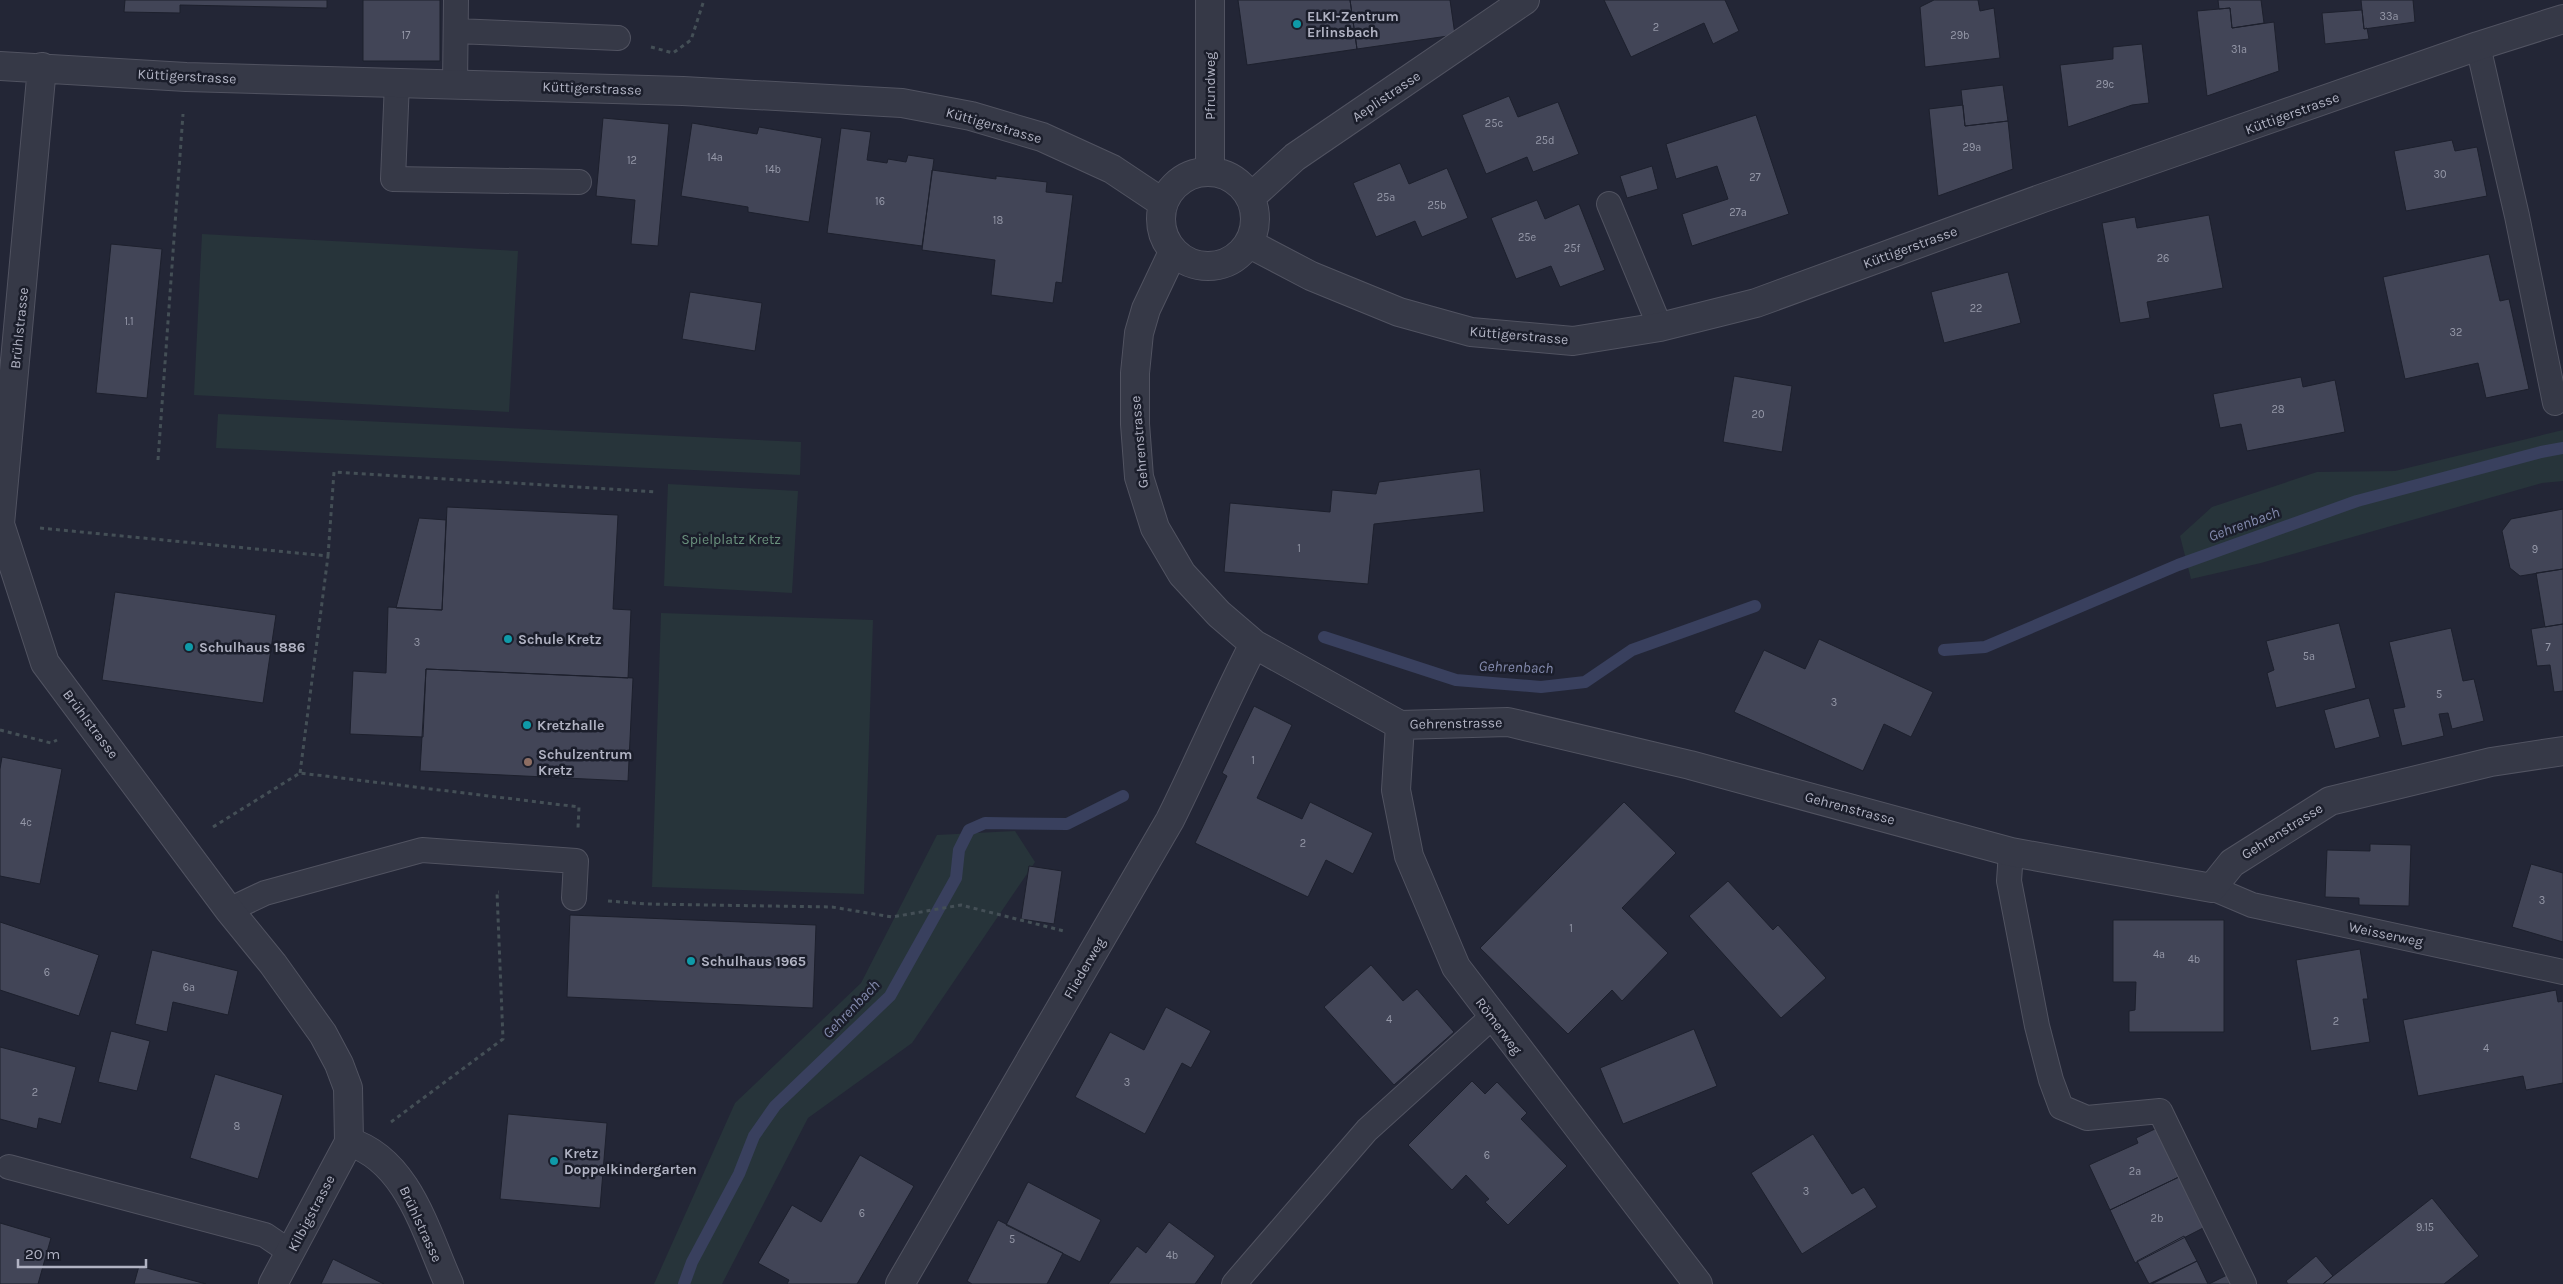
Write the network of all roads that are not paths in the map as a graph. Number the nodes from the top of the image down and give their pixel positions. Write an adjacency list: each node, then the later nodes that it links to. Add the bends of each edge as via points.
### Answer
1 (456, 0): 5 (lane)
2 (1210, 0): 12 (street, Pfrundweg)
3 (1525, 0): 14 (street, Aeplistrasse, via 1296,157)
4 (2563, 19): 7 (street, Küttigerstrasse)
5 (456, 31): 6 (lane); 11 (lane)
6 (618, 38)
7 (2478, 46): 19 (street, Küttigerstrasse, via 1756,303); 20 (lane)
8 (0, 66): 9 (street, Küttigerstrasse)
9 (42, 68): 10 (street, Küttigerstrasse, via 186,77); 21 (street, Brühlstrasse)
10 (397, 82): 11 (street, Küttigerstrasse); 13 (lane, via 393,179)
11 (456, 84): 15 (street, Küttigerstrasse, via 683,91 902,103 971,116 1042,137 1112,169)
12 (1210, 172): 14 (street, via 1231,177); 15 (street, via 1193,174 1180,181)
13 (579, 182)
14 (1250, 197): 17 (street, via 1256,221)
15 (1163, 203): 18 (street, via 1162,232)
16 (1609, 204): 19 (lane)
17 (1250, 244): 18 (street, via 1236,259 1220,266 1196,266); 19 (street, Küttigerstrasse, via 1311,276 1399,312 1471,332 1573,341)
18 (1173, 252): 23 (street, Gehrenstrasse, via 1146,309 1139,333 1135,424 1139,477 1156,528 1182,574 1199,595)
19 (1660, 327)
20 (2555, 403)
21 (4, 448): 22 (street, Brühlstrasse)
22 (0, 524): 29 (street, Brühlstrasse, via 45,664)
23 (1254, 644): 24 (street, Gehrenstrasse); 37 (street, Fliederweg, via 1170,820)
24 (1400, 725): 26 (street, Gehrenstrasse, via 1508,722 1690,765); 31 (street, Römerweg, via 1396,790 1409,856 1456,967)
25 (2563, 751): 27 (street, Gehrenstrasse, via 2491,762 2330,801 2232,863)
26 (2012, 852): 27 (street, Gehrenstrasse); 40 (lane, via 2008,881 2037,1026 2061,1107 2086,1118 2160,1111)
27 (2212, 888): 30 (lane, Weisserweg, via 2252,905)
28 (574, 898): 29 (lane, via 576,861 422,850 265,893)
29 (229, 910): 32 (street, Brühlstrasse, via 323,1034 348,1088)
30 (2563, 972)
31 (1492, 1016): 38 (lane, via 1367,1130); 39 (street, Römerweg)
32 (355, 1144): 34 (street, Kilbigstrasse); 36 (street, Brühlstrasse, via 379,1156 394,1170 409,1195)
33 (9, 1167): 34 (lane, via 265,1235)
34 (290, 1252): 35 (street, Kilbigstrasse)
35 (273, 1284)
36 (449, 1284)
37 (900, 1284)
38 (1234, 1284)
39 (1698, 1284)
40 (2244, 1284)

